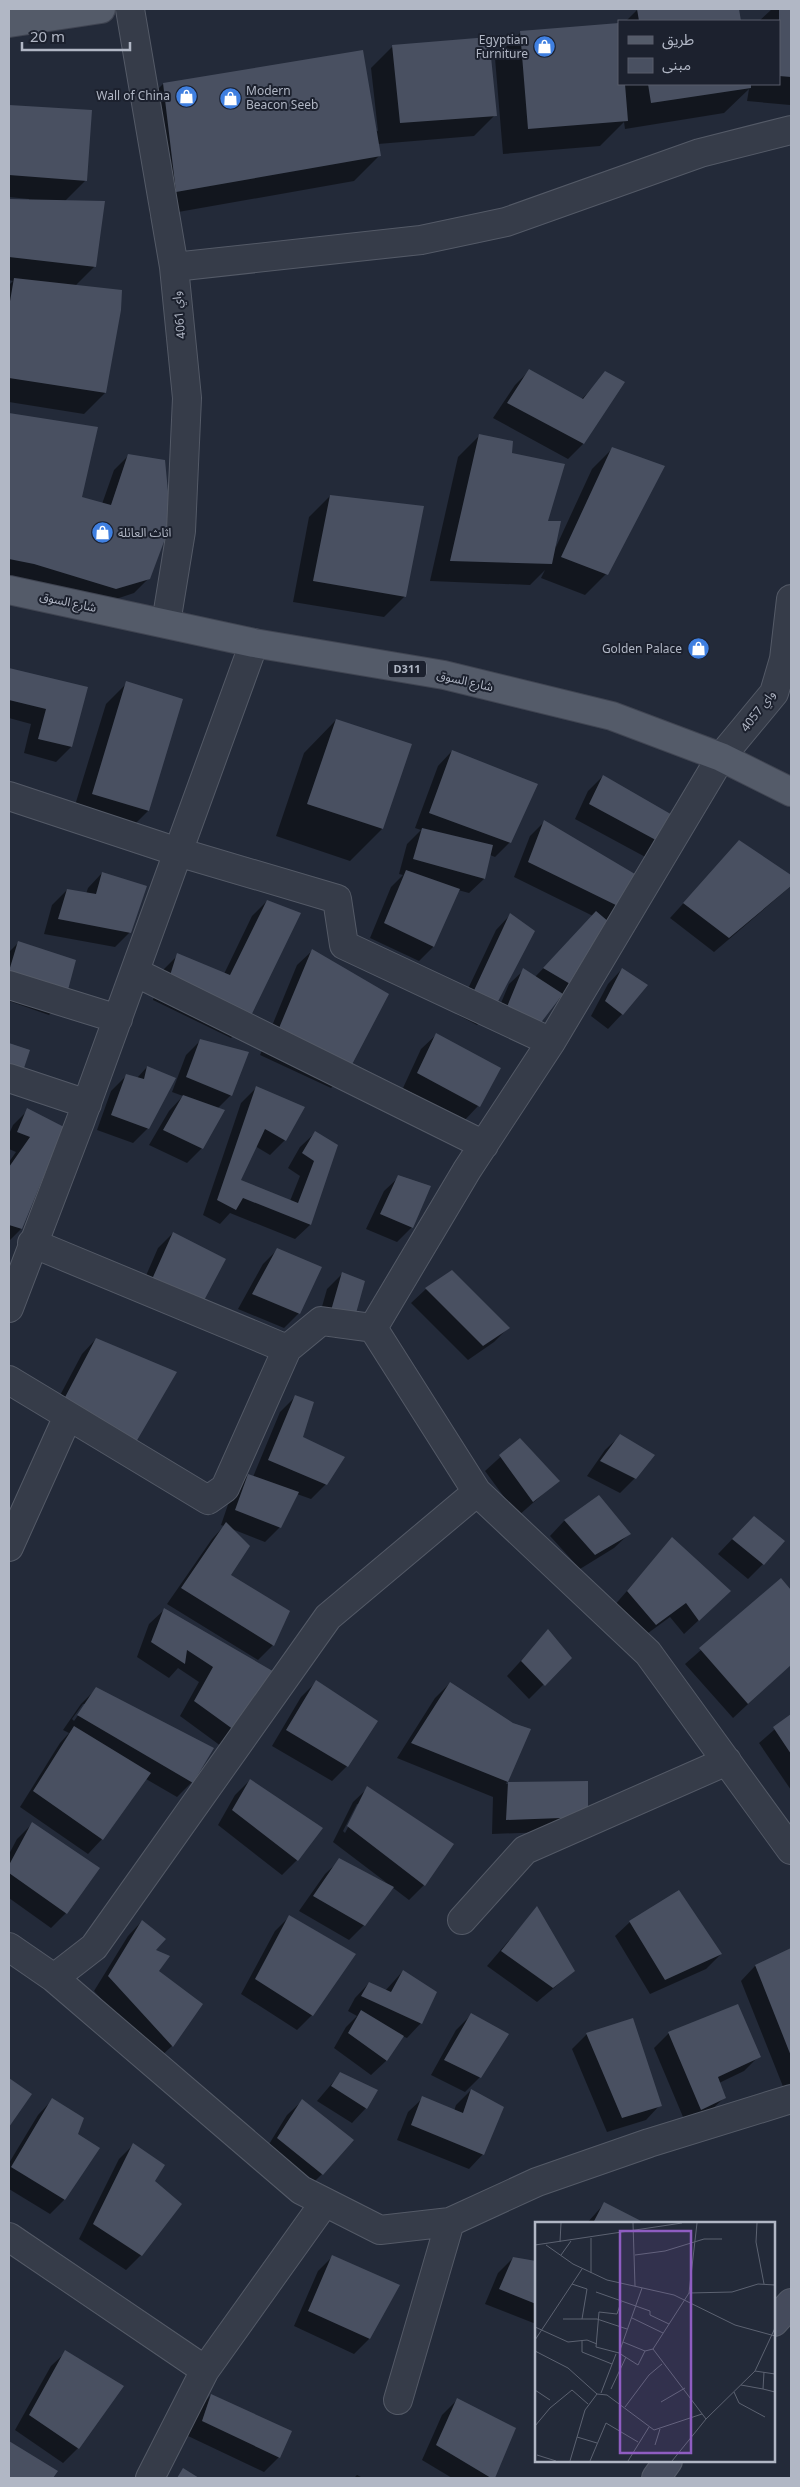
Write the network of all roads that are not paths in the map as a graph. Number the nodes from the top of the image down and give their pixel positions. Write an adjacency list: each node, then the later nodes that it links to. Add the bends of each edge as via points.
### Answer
1 (102, 9): 3 (main road)
2 (130, 9): 5 (street, واي 4061)
3 (9, 24)
4 (791, 130): 5 (street, via 700,153 506,222 421,240)
5 (174, 267): 8 (street, واي 4061, via 187,398 181,531)
6 (9, 590): 8 (main road, شارع السوق / D311)
7 (791, 599): 10 (street, واي 4057)
8 (166, 623): 9 (main road, شارع السوق / D311)
9 (254, 643): 11 (main road, شارع السوق / D311, via 444,675 612,716); 14 (street)
10 (783, 693): 11 (street, واي 4057)
11 (721, 757): 12 (main road, شارع السوق / D311); 18 (street, واي 4057)
12 (791, 792)
13 (10, 800): 14 (street)
14 (178, 852): 15 (street); 18 (street, via 337,899 344,946)
15 (134, 972): 17 (street); 21 (street)
16 (9, 985): 17 (street)
17 (118, 1019): 20 (street)
18 (551, 1042): 21 (street, واي 4057)
19 (9, 1078): 20 (street)
20 (87, 1104): 22 (street)
21 (484, 1145): 24 (street, واي 4057)
22 (32, 1242): 23 (street); 25 (street)
23 (9, 1308)
24 (373, 1328): 25 (street, via 321,1321); 28 (street)
25 (287, 1349): 27 (street, via 225,1488 208,1500)
26 (9, 1380): 27 (street)
27 (68, 1416): 29 (street)
28 (477, 1492): 30 (street, via 648,1654); 34 (street, via 328,1617 94,1947)
29 (9, 1547)
30 (727, 1762): 31 (street); 32 (street, via 524,1850)
31 (791, 1850)
32 (462, 1920)
33 (9, 1947): 34 (street)
34 (54, 1978): 36 (street, via 301,2190)
35 (791, 2099): 37 (street, via 546,2179)
36 (325, 2202): 37 (street, via 380,2230); 41 (street)
37 (450, 2222): 42 (street)
38 (9, 2237): 41 (street)
39 (791, 2303): 40 (street)
40 (775, 2321)
41 (205, 2370): 44 (street)
42 (398, 2400)
43 (667, 2462): 45 (street)
44 (150, 2478)
45 (656, 2478)

